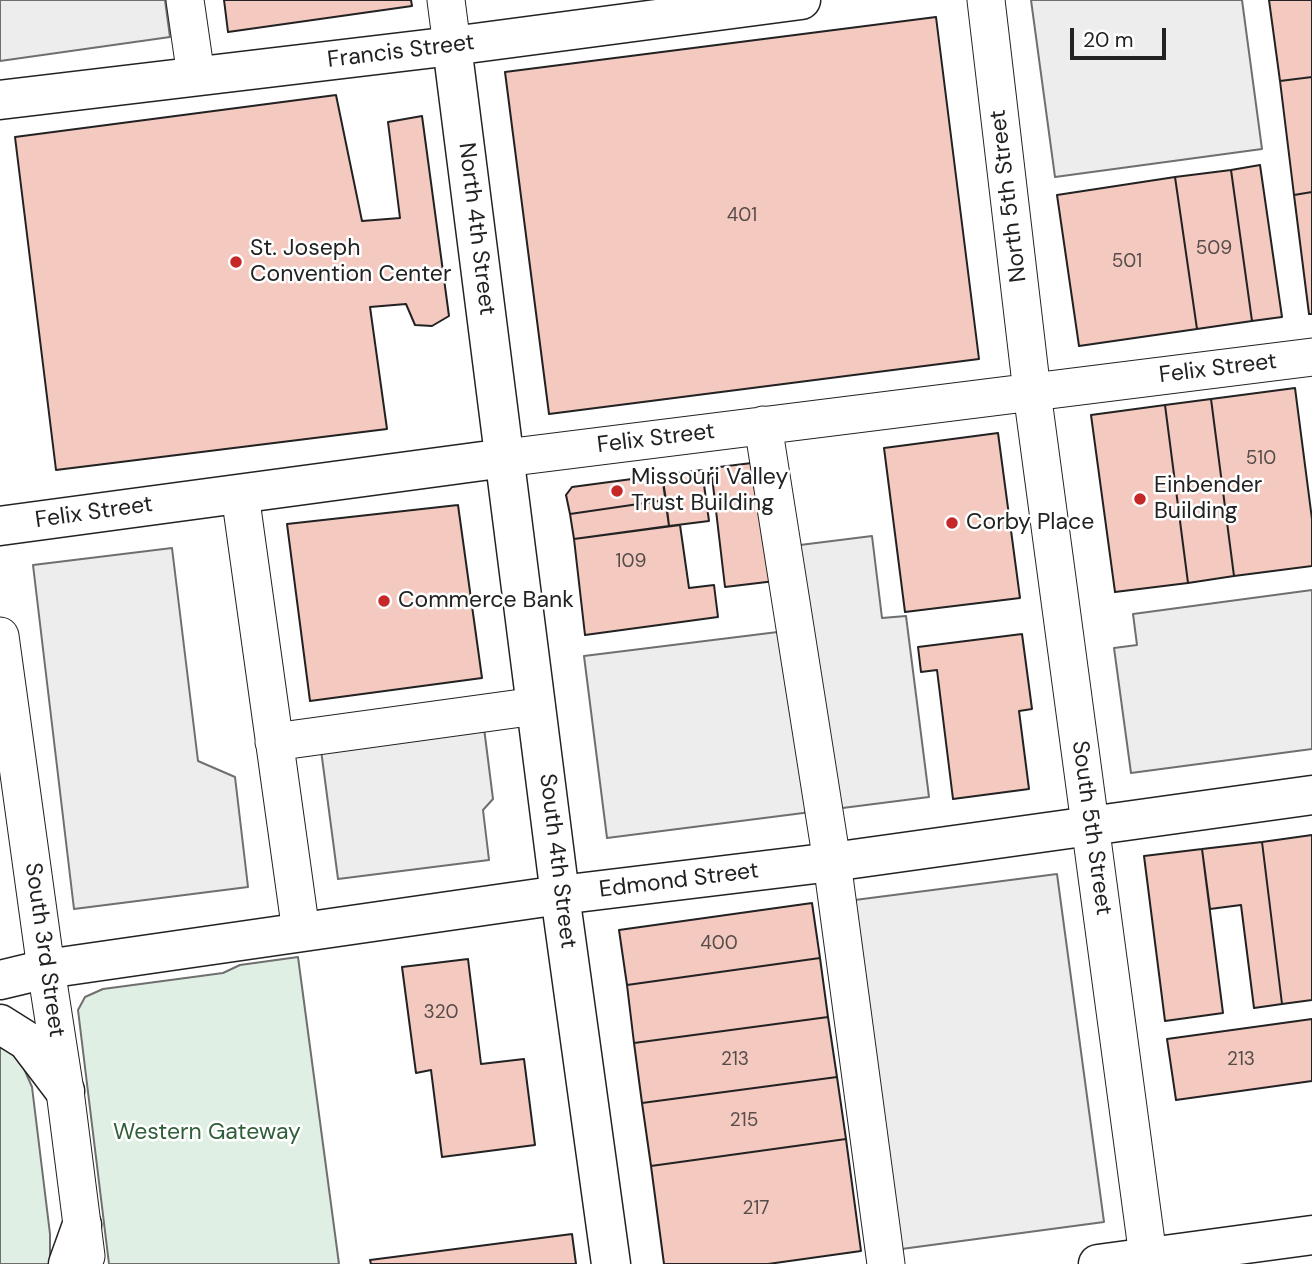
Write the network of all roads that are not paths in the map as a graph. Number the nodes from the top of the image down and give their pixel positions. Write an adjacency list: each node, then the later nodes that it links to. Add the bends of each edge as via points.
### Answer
1 (185, 0): 6 (street)
2 (446, 0): 5 (street, North 4th Street)
3 (801, 0): 5 (main road, Francis Street)
4 (986, 0): 9 (street, North 5th Street)
5 (452, 46): 6 (main road, Francis Street); 11 (main road, North 4th Street)
6 (196, 76): 7 (main road, Francis Street)
7 (0, 100)
8 (1312, 357): 9 (street, Felix Street)
9 (1032, 392): 10 (street, Felix Street); 18 (street, South 5th Street)
10 (763, 425): 11 (street, Felix Street); 19 (street)
11 (505, 458): 12 (main road, Felix Street); 15 (main road, South 4th Street)
12 (240, 494): 13 (main road, Felix Street); 16 (street)
13 (0, 526)
14 (0, 635): 22 (street, South 3rd Street)
15 (536, 706): 16 (street); 20 (main road, South 4th Street)
16 (274, 742): 21 (street)
17 (1312, 795): 18 (main road, Edmond Street)
18 (1091, 826): 19 (main road, Edmond Street); 28 (street, South 5th Street)
19 (832, 862): 20 (main road, Edmond Street); 32 (street)
20 (561, 895): 21 (main road, Edmond Street); 31 (main road, South 4th Street)
21 (301, 932): 22 (main road, Edmond Street)
22 (46, 969): 23 (main road, Edmond Street); 25 (street, South 3rd Street)
23 (0, 980)
24 (0, 1024): 25 (main road, via 27,1041)
25 (65, 1091): 26 (street, South 3rd Street)
26 (82, 1225): 29 (main road); 30 (street, South 3rd Street)
27 (1312, 1235): 28 (main road)
28 (1148, 1261): 33 (main road)
29 (68, 1264)
30 (87, 1264)
31 (611, 1264)
32 (886, 1264)
33 (1098, 1264)

